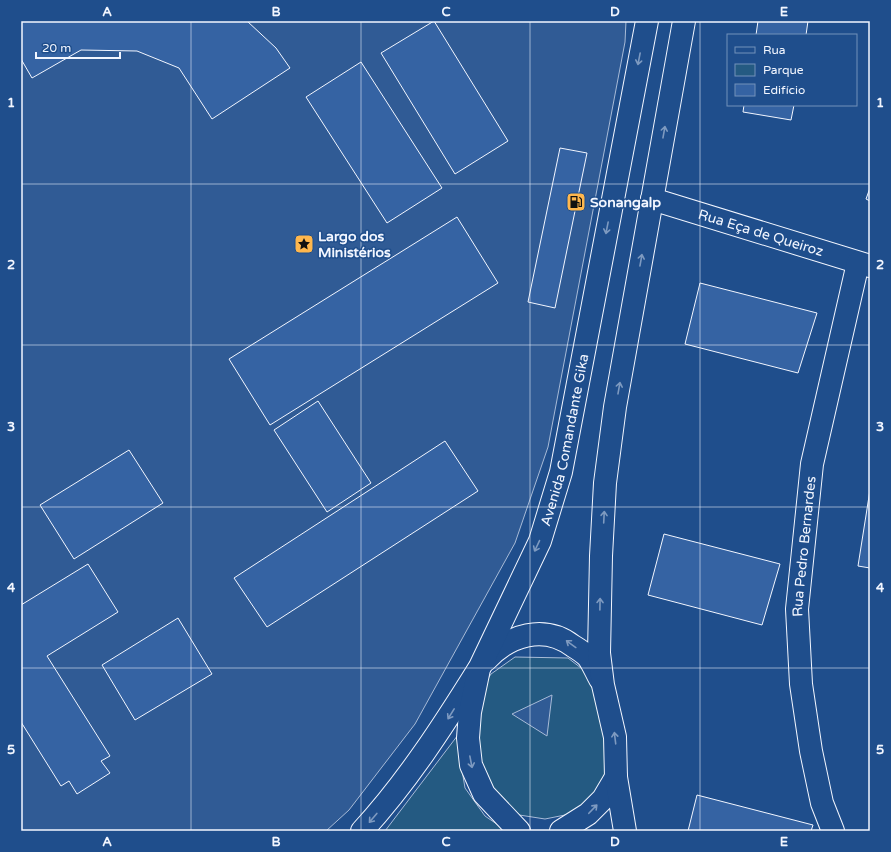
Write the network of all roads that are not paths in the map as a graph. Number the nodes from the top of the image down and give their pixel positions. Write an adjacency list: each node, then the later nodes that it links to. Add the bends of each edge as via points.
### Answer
1 (684, 21): 3 (street, one-way to 1)
2 (644, 26): 5 (street, Avenida Comandante Gika, one-way to 5, via 561,472 540,541)
3 (652, 199): 4 (street, Rua Eça de Queiroz); 6 (street, one-way to 3, via 599,653 605,483 615,408)
4 (864, 264): 12 (street, Rua Pedro Bernardes, via 812,464 797,609 801,684 811,751 822,803)
5 (478, 669): 6 (street, one-way to 5, via 587,656 564,639 539,633 510,640); 8 (street, one-way to 8, via 410,773); 9 (street, Avenida Comandante Gika, one-way to 9, via 468,738 471,766 484,794)
6 (603, 685): 7 (street, one-way to 6, via 615,737)
7 (616, 776): 10 (street, one-way to 7, via 588,814 603,799); 11 (street)
8 (362, 831)
9 (519, 831)
10 (561, 831)
11 (625, 831)
12 (833, 831)

